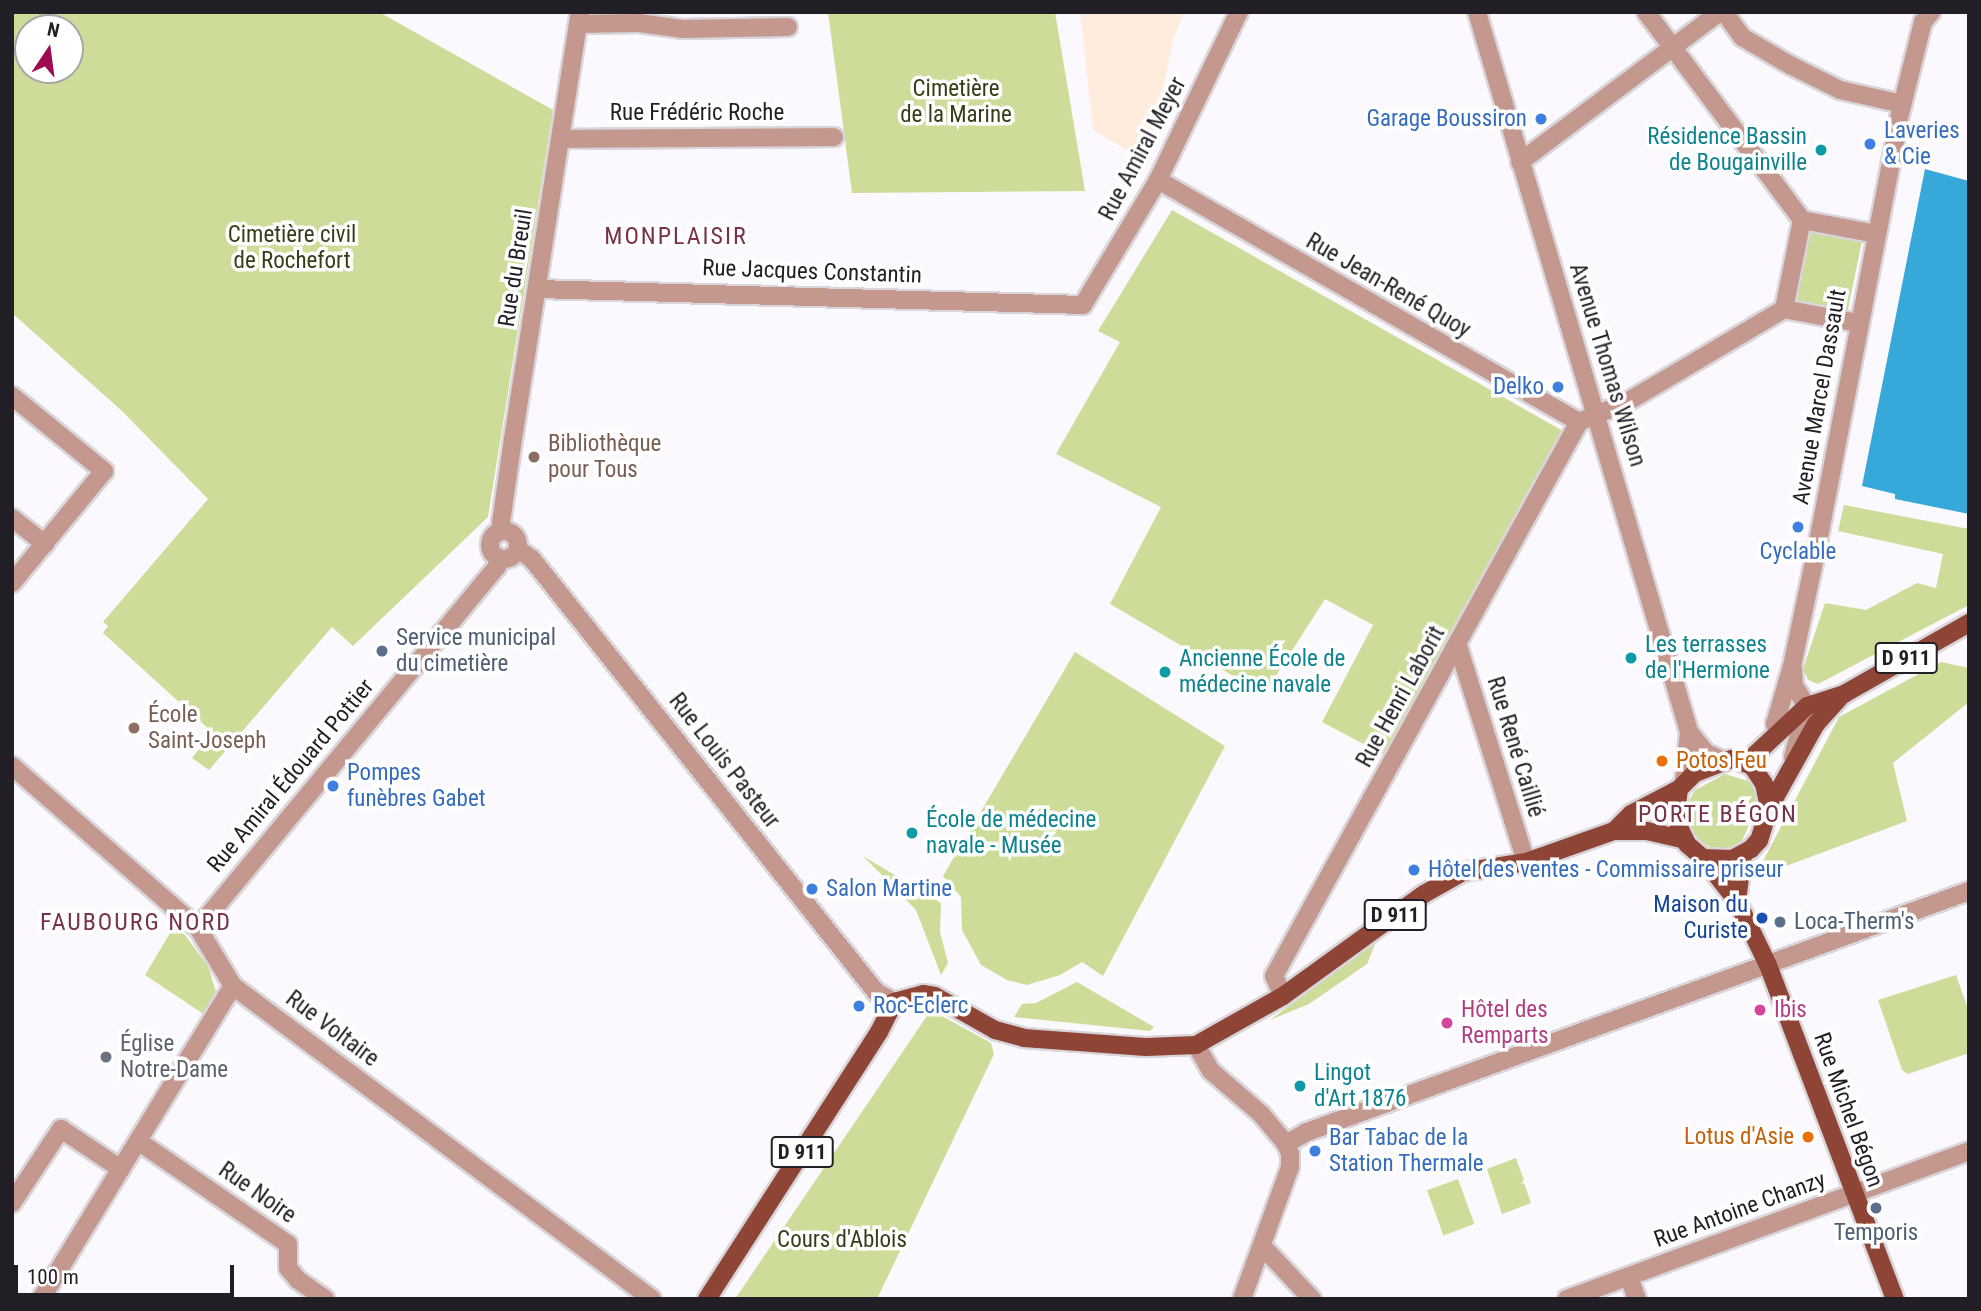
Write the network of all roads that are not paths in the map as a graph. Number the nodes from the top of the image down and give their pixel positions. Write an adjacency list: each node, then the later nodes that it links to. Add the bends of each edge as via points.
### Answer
1 (1240, 12): 13 (street, Rue Amiral Meyer)
2 (1477, 12): 12 (street, Avenue Thomas Wilson)
3 (1646, 12): 8 (street)
4 (1722, 12): 5 (street, via 1742,37 1790,65 1840,90 1900,111 1923,22); 8 (street)
5 (1931, 12)
6 (579, 18): 7 (street, via 682,29); 11 (street, Rue du Breuil)
7 (788, 27)
8 (1673, 48): 12 (street); 14 (street)
9 (834, 137): 11 (street, Rue Frédéric Roche)
10 (1896, 137): 15 (street, Avenue Marcel Dassault)
11 (561, 139): 16 (street, Rue du Breuil)
12 (1520, 162): 21 (street, Avenue Thomas Wilson)
13 (1158, 180): 17 (street, Rue Amiral Meyer); 22 (street, Rue Jean-René Quoy)
14 (1802, 220): 15 (street); 18 (street)
15 (1876, 234): 19 (street, Avenue Marcel Dassault)
16 (538, 289): 17 (street, Rue Jacques Constantin); 24 (street, Rue du Breuil, via 501,523)
17 (1083, 305)
18 (1784, 309): 19 (street); 21 (street, via 1627,402)
19 (1858, 323): 31 (street, Avenue Marcel Dassault)
20 (12, 396): 25 (street, via 104,471)
21 (1597, 413): 22 (street); 35 (street, Avenue Thomas Wilson)
22 (1579, 422): 30 (street, Rue Henri Laborit)
23 (12, 518): 25 (street)
24 (504, 531): 26 (street, via 514,534); 27 (street, via 491,540 492,551)
25 (45, 544): 28 (street)
26 (517, 549): 27 (street, via 510,557); 53 (street, Rue Louis Pasteur, via 532,559 877,992)
27 (500, 558): 49 (street, Rue Amiral Édouard Pottier)
28 (12, 583)
29 (1969, 623): 32 (main road, D 911)
30 (1458, 646): 46 (street, Rue René Caillié); 52 (street, Rue Henri Laborit, via 1274,976)
31 (1792, 666): 33 (street, Avenue Marcel Dassault, via 1794,687); 34 (street, Avenue Marcel Dassault, via 1775,724)
32 (1844, 694): 33 (main road, D 911); 39 (main road, D 911, via 1816,724)
33 (1807, 706): 34 (main road, D 911); 39 (street, D 911)
34 (1778, 731): 37 (main road, D 911)
35 (1689, 732): 36 (street, Avenue Thomas Wilson, via 1706,753); 40 (street, Avenue Thomas Wilson)
36 (1722, 760): 37 (main road); 40 (main road)
37 (1747, 762): 41 (main road, via 1761,778)
38 (13, 768): 49 (street, Rue Voltaire)
39 (1786, 781): 41 (main road, D 911)
40 (1682, 785): 42 (main road, D 911, via 1631,814); 43 (main road, via 1675,813)
41 (1769, 808): 44 (main road, via 1759,840)
42 (1614, 831): 43 (main road, D 911, via 1647,831); 46 (main road, D 911)
43 (1685, 840): 45 (main road)
44 (1743, 854): 45 (main road, via 1720,860); 48 (main road)
45 (1703, 858): 48 (main road, Rue Michel Bégon)
46 (1526, 862): 52 (main road, D 911, via 1463,872 1424,894)
47 (1969, 891): 50 (street)
48 (1737, 901): 50 (main road, Rue Michel Bégon)
49 (198, 928): 51 (street, Rue Voltaire)
50 (1768, 965): 56 (street, via 1307,1132); 59 (main road, Rue Michel Bégon)
51 (233, 986): 55 (street); 65 (street, Rue Voltaire)
52 (1283, 996): 54 (main road, D 911)
53 (894, 1002): 54 (main road, D 911, via 923,994 935,996 995,1030 1024,1038 1146,1047); 66 (main road, D 911, via 886,1022)
54 (1196, 1045): 56 (street, via 1211,1071 1261,1114)
55 (138, 1141): 58 (street); 64 (street, Rue Noire, via 288,1244 288,1268)
56 (1286, 1144): 61 (street, via 1290,1167)
57 (1969, 1151): 59 (street, Rue Antoine Chanzy)
58 (121, 1170): 60 (street, via 61,1129); 63 (street)
59 (1853, 1194): 62 (street, Rue Antoine Chanzy); 71 (main road, Rue Michel Bégon)
60 (12, 1203)
61 (1262, 1246): 67 (street); 68 (street)
62 (1629, 1277): 69 (street, Rue Antoine Chanzy); 70 (street)
63 (41, 1299)
64 (325, 1299)
65 (652, 1299)
66 (707, 1299)
67 (1242, 1299)
68 (1312, 1299)
69 (1567, 1299)
70 (1637, 1299)
71 (1895, 1299)

